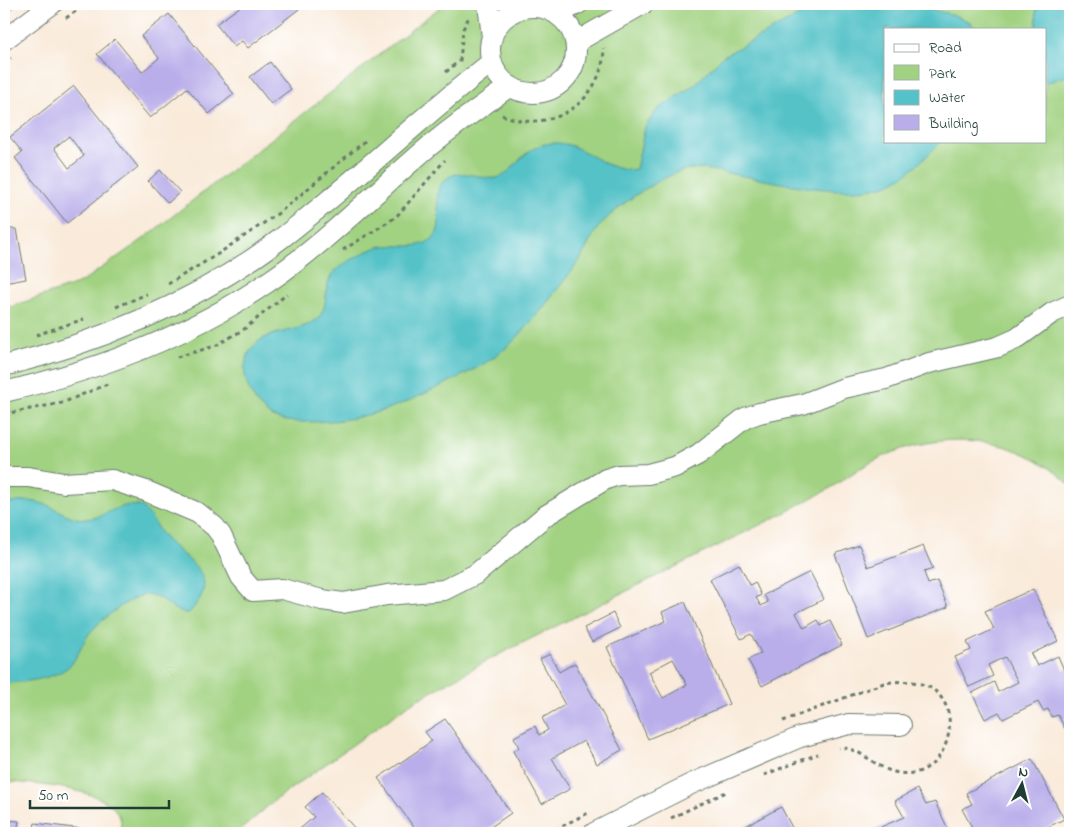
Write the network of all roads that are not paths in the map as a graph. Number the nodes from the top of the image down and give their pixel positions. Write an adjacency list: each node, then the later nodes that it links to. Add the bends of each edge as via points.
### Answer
1 (52, 4): 8 (street)
2 (578, 4): 6 (street)
3 (643, 4): 9 (street)
4 (532, 5): 6 (street); 7 (street, via 512,12)
5 (481, 6): 7 (street)
6 (558, 14): 9 (street, via 570,26)
7 (492, 37): 10 (street)
8 (4, 40)
9 (576, 42): 11 (street, via 575,62 557,86 539,92)
10 (492, 62): 11 (street); 13 (street, via 304,221 234,271 158,313 108,334)
11 (510, 86): 14 (street, via 440,137 320,242 268,282 213,316 126,357)
12 (1070, 305): 15 (street, via 998,347 929,363 886,379 844,388 810,402 759,413 745,418 699,454 675,467 606,479 545,516 476,574 444,590 343,603 282,589 253,591 241,577 221,535 198,513 112,480 64,483)
13 (4, 366)
14 (4, 392)
15 (4, 477)
16 (901, 725): 17 (street, via 849,724 800,737 691,784)
17 (594, 833)

